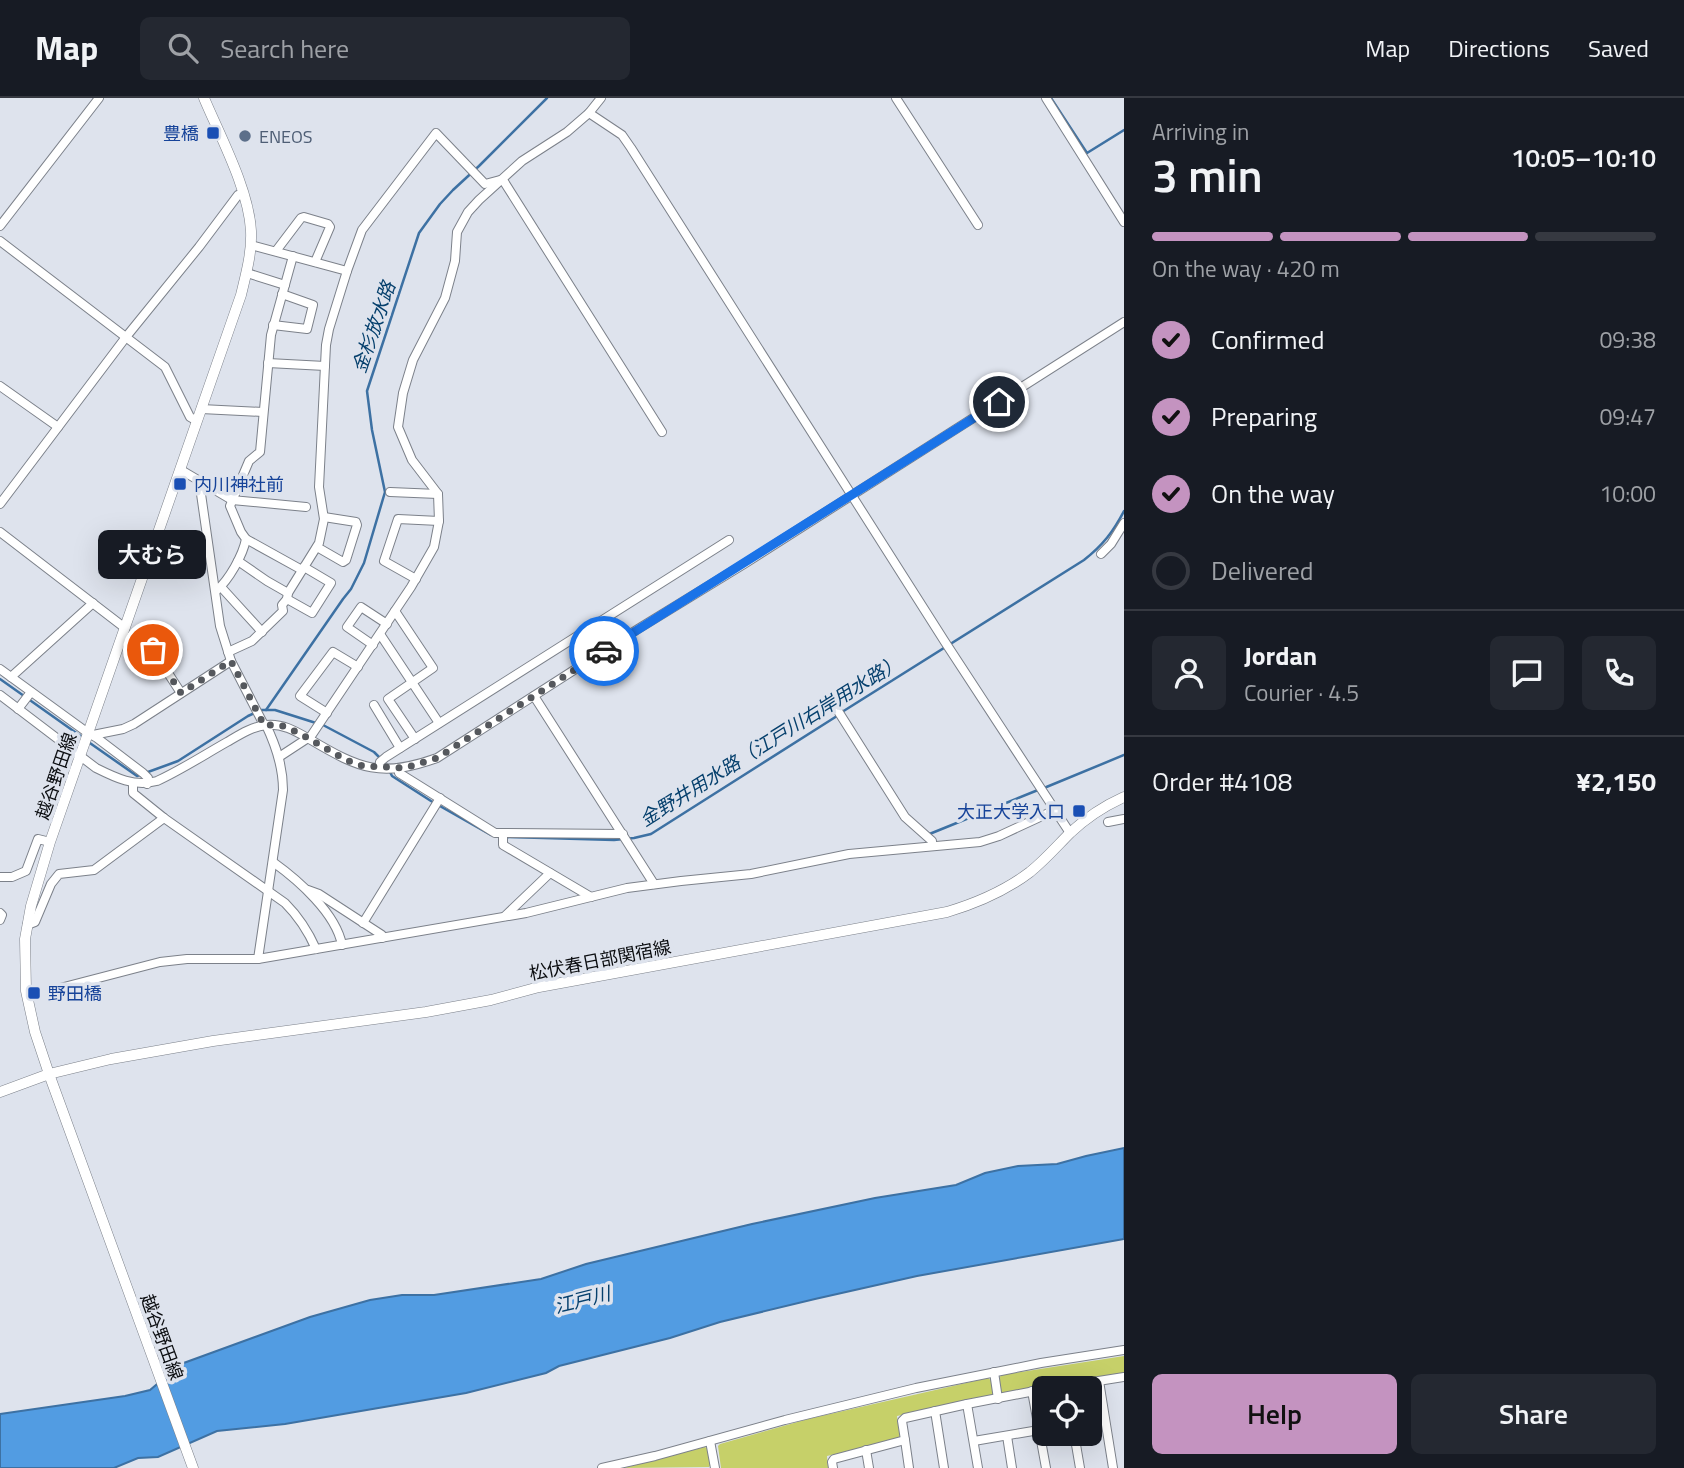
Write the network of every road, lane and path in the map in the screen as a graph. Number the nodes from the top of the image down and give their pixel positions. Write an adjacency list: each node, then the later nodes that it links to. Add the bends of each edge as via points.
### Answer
1 (99, 98): 11 (street)
2 (204, 98): 8 (main road, 越谷野田線)
3 (601, 98): 6 (street)
4 (896, 98): 10 (street)
5 (1046, 98): 9 (street)
6 (589, 113): 7 (street); 36 (street, via 622,135 631,148)
7 (503, 180): 17 (street, via 485,184 436,132 362,230); 31 (street); 35 (street, via 468,212 457,232 445,298 413,360 402,393 398,427 412,460)
8 (243, 192): 13 (main road, 越谷野田線); 23 (street)
9 (1124, 222)
10 (978, 225)
11 (0, 226)
12 (0, 241): 23 (street)
13 (251, 245): 14 (street); 18 (main road, 越谷野田線)
14 (275, 251): 15 (street); 16 (street, via 304,217 330,227)
15 (293, 256): 16 (street); 19 (street)
16 (315, 262): 17 (street)
17 (347, 271): 25 (street, via 329,329)
18 (247, 273): 19 (street); 27 (main road, 越谷野田線)
19 (285, 285): 20 (street)
20 (282, 294): 22 (street); 22 (street, via 313,305 307,330)
21 (1124, 322): 36 (street)
22 (273, 325): 24 (street)
23 (126, 337): 29 (street, via 165,367 190,417); 30 (street)
24 (268, 363): 25 (street); 28 (street)
25 (325, 366): 40 (street, via 319,487)
26 (0, 387): 30 (street)
27 (201, 409): 28 (street); 29 (main road, 越谷野田線)
28 (263, 412): 37 (street, via 260,452 249,461)
29 (197, 421): 32 (main road, 越谷野田線)
30 (58, 427): 38 (street)
31 (662, 432)
32 (181, 470): 33 (street); 59 (main road, 越谷野田線)
33 (199, 480): 37 (street); 53 (street)
34 (390, 492): 35 (street)
35 (438, 494): 41 (street)
36 (851, 495): 69 (street); 89 (street)
37 (232, 499): 39 (street); 45 (street, via 230,506)
38 (0, 505)
39 (306, 506)
40 (324, 517): 48 (street); 48 (street, via 357,524 343,562)
41 (439, 521): 52 (street, via 434,547); 52 (street, via 398,519 384,561)
42 (1124, 523): 47 (street)
43 (0, 533): 55 (street)
44 (1103, 538): 47 (street)
45 (246, 539): 50 (street); 51 (street)
46 (729, 540): 75 (street)
47 (1111, 544): 49 (street)
48 (317, 547): 51 (street)
49 (1101, 554)
50 (238, 561): 53 (street); 54 (street)
51 (303, 569): 54 (street); 54 (street, via 331,583 312,613)
52 (416, 579): 56 (street)
53 (219, 589): 58 (street); 62 (street, via 220,626)
54 (288, 596): 58 (street, via 283,611)
55 (93, 603): 59 (street); 65 (street)
56 (396, 611): 57 (street); 66 (street, via 433,668)
57 (387, 624): 60 (street); 61 (street, via 361,607 347,627)
58 (262, 632): 62 (street)
59 (123, 633): 67 (street, via 135,648 153,650); 77 (main road, 越谷野田線)
60 (380, 634): 61 (street); 66 (street)
61 (373, 645): 63 (street)
62 (230, 657): 67 (street); 76 (street)
63 (358, 667): 73 (street); 73 (street, via 332,652 300,696)
64 (0, 669): 65 (street)
65 (11, 677): 68 (street)
66 (412, 683): 75 (street); 79 (street, via 388,699)
67 (181, 693): 77 (street, via 123,729)
68 (30, 694): 72 (street); 77 (street)
69 (534, 696): 84 (street, via 437,758); 94 (street)
70 (1, 697): 72 (street)
71 (374, 705): 80 (street)
72 (20, 706): 81 (street)
73 (327, 713): 78 (street)
74 (840, 714): 97 (street, via 905,817)
75 (439, 723): 79 (street)
76 (265, 725): 78 (street, via 280,725); 82 (street); 86 (street)
77 (90, 734): 81 (main road, 越谷野田線); 86 (street, via 148,778)
78 (309, 739): 82 (street); 83 (street, via 363,766)
79 (415, 739): 80 (street)
80 (400, 748): 83 (street)
81 (79, 757): 85 (street); 96 (main road, 越谷野田線)
82 (279, 757): 98 (street, via 283,790)
83 (382, 762): 84 (street)
84 (398, 768): 88 (street)
85 (133, 783): 86 (street); 90 (street, via 133,793)
86 (147, 784)
87 (1124, 797): 93 (main road, 松伏春日部関宿線, via 1101,808)
88 (438, 802): 95 (street); 109 (street)
89 (1055, 810): 93 (street); 97 (street, via 980,842)
90 (164, 818): 103 (street); 110 (street, via 94,870 59,874 35,922)
91 (1124, 819): 92 (street)
92 (1108, 822)
93 (1070, 833): 117 (main road, 松伏春日部関宿線, via 1011,885 947,912 553,984 426,1012 111,1059)
94 (623, 834): 95 (street); 101 (street)
95 (503, 836): 99 (street, via 503,845)
96 (50, 842): 100 (street, via 38,839 26,871); 110 (main road, 越谷野田線)
97 (932, 846): 101 (street)
98 (273, 862): 102 (street); 103 (street)
99 (550, 873): 104 (street); 107 (street)
100 (0, 877)
101 (653, 884): 104 (street)
102 (308, 890): 105 (street); 111 (street)
103 (269, 891): 114 (street, via 297,915); 115 (street)
104 (591, 897): 107 (street)
105 (345, 911): 109 (street); 111 (street)
106 (0, 913): 108 (street)
107 (505, 916): 112 (street)
108 (0, 920)
109 (363, 923): 112 (street)
110 (27, 925): 117 (main road, 越谷野田線, via 26,991)
111 (334, 926): 113 (street)
112 (382, 938): 113 (street)
113 (342, 945): 114 (street)
114 (316, 949): 115 (street)
115 (258, 959): 116 (street, via 160,962)
116 (60, 988)
117 (50, 1078): 118 (main road, 松伏春日部関宿線); 136 (main road, 越谷野田線)
118 (0, 1092)
119 (1124, 1350): 120 (street)
120 (994, 1372): 124 (street); 131 (street)
121 (1124, 1377): 122 (street)
122 (1102, 1381)
123 (1032, 1391): 124 (street)
124 (998, 1399): 126 (street)
125 (1102, 1400): 147 (street)
126 (967, 1404): 127 (street); 132 (street)
127 (935, 1411): 130 (street, via 905,1418); 142 (street)
128 (1032, 1431): 129 (street)
129 (1007, 1436): 132 (street); 144 (street)
130 (905, 1440): 135 (street); 141 (street)
131 (710, 1441): 137 (street); 138 (street)
132 (974, 1441): 143 (street)
133 (1042, 1446): 145 (street)
134 (1076, 1446): 146 (street)
135 (866, 1450): 139 (street, via 834,1459); 140 (street)
136 (193, 1468)
137 (602, 1468)
138 (715, 1468)
139 (833, 1468)
140 (869, 1468)
141 (909, 1468)
142 (944, 1468)
143 (978, 1468)
144 (1012, 1468)
145 (1045, 1468)
146 (1080, 1468)
147 (1113, 1468)

